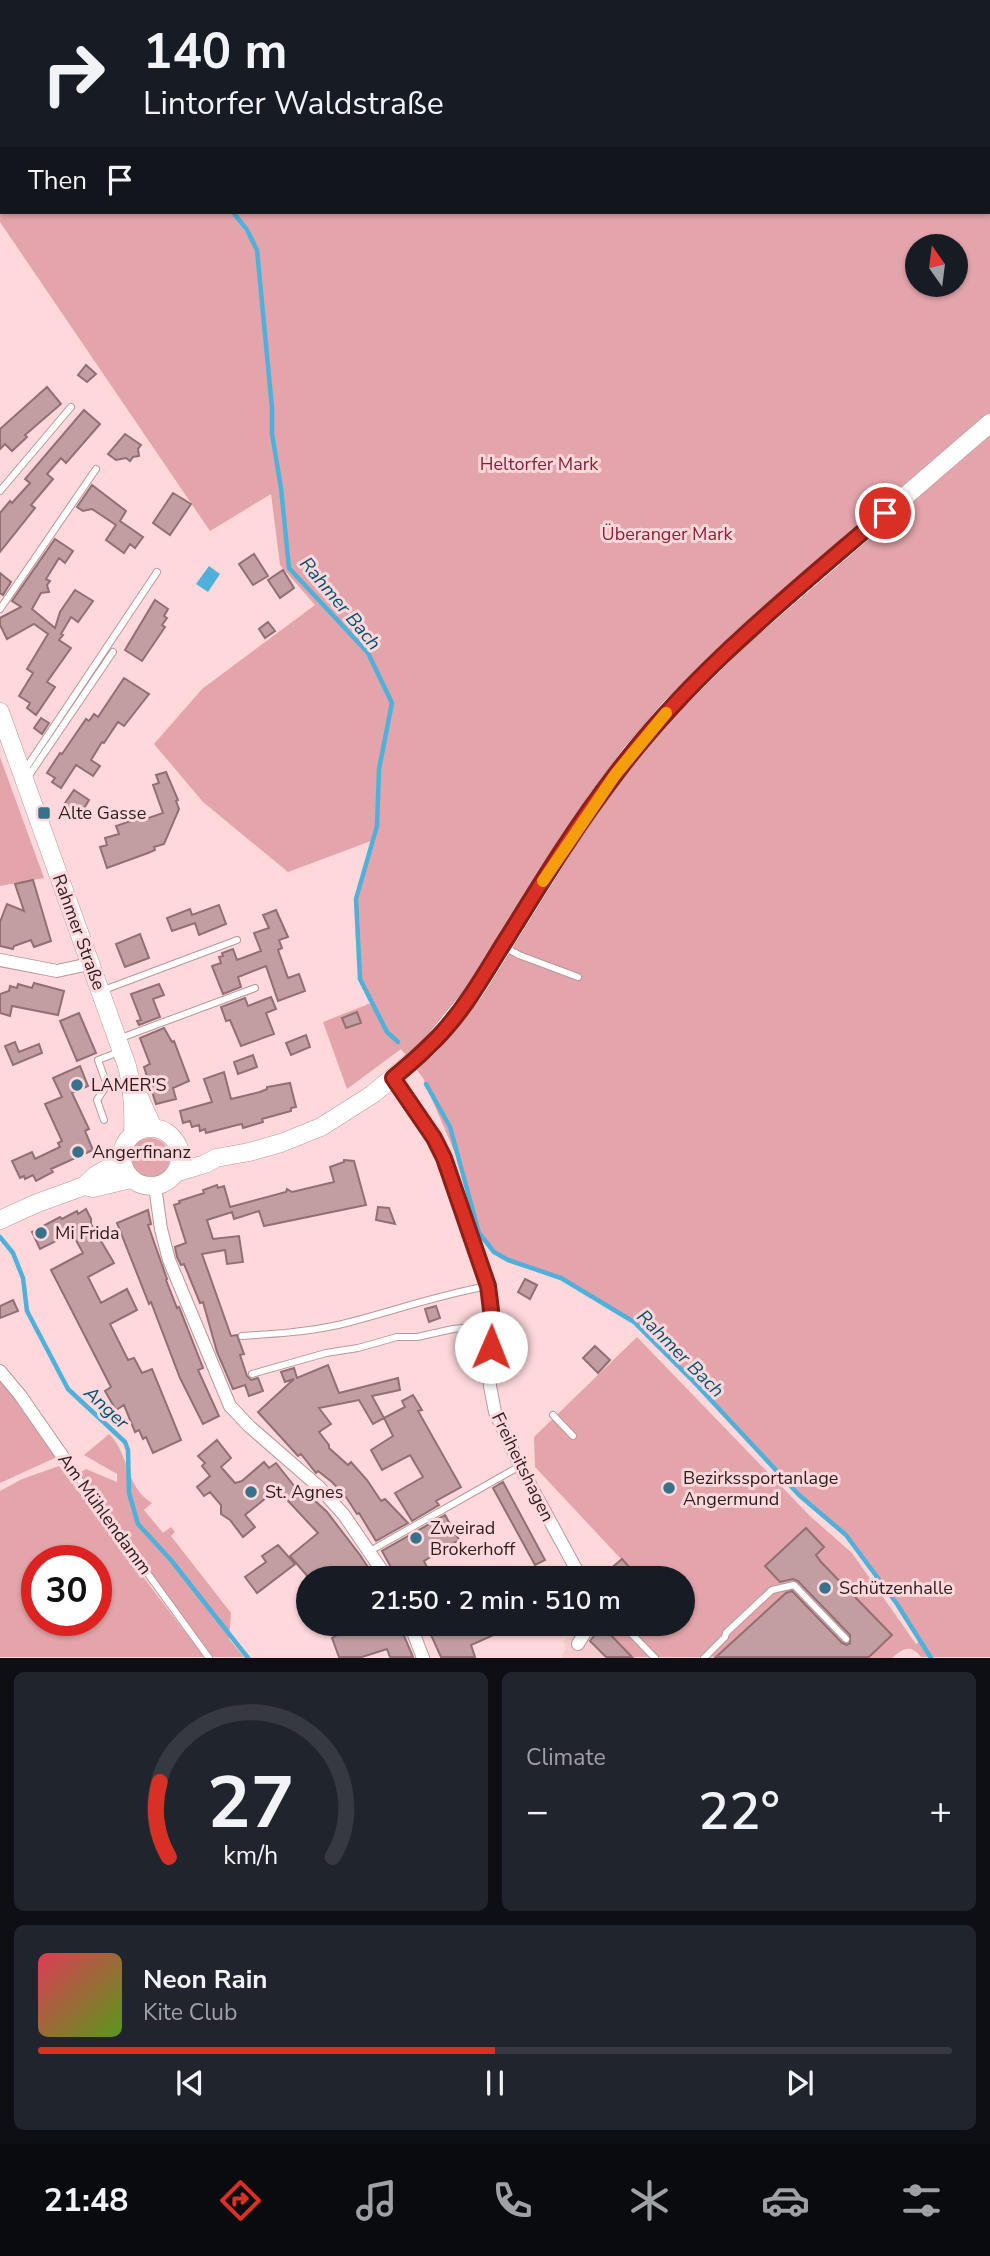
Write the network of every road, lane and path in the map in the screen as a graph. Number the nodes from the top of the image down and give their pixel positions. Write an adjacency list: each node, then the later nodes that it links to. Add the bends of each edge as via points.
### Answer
1 (71, 407): 4 (lane)
2 (990, 423): 11 (main road, via 742,637 668,710 597,799)
3 (96, 468): 6 (lane)
4 (0, 491)
5 (157, 572): 9 (lane)
6 (0, 609)
7 (113, 652): 9 (lane)
8 (0, 712): 9 (main road, Rahmer Straße)
9 (24, 777): 13 (main road, Rahmer Straße)
10 (237, 940): 16 (lane)
11 (502, 946): 14 (lane); 18 (main road, via 454,1019)
12 (0, 960): 13 (street, via 57,971)
13 (89, 964): 16 (main road, Rahmer Straße)
14 (578, 977)
15 (255, 988): 17 (lane)
16 (100, 992): 17 (main road, Rahmer Straße)
17 (119, 1045): 19 (main road, Rahmer Straße); 20 (lane, via 98,1060 107,1084 97,1100)
18 (393, 1078): 24 (main road, via 308,1133); 31 (street, Freiheitshagen, via 444,1158)
19 (133, 1092): 21 (main road, Rahmer Straße); 22 (main road, Rahmer Straße)
20 (104, 1120)
21 (153, 1128): 22 (main road); 23 (main road, via 168,1134)
22 (134, 1134): 25 (main road, via 125,1144)
23 (179, 1150): 24 (main road); 26 (main road)
24 (216, 1158): 26 (main road)
25 (122, 1160): 27 (main road); 29 (main road)
26 (175, 1173): 28 (main road)
27 (131, 1179): 28 (main road); 29 (main road)
28 (155, 1185): 40 (street, via 169,1260 230,1406 319,1486)
29 (84, 1186): 30 (main road)
30 (7, 1217)
31 (488, 1286): 32 (street, Freiheitshagen); 33 (lane, via 336,1325)
32 (491, 1325): 35 (lane, via 397,1337); 39 (street, Freiheitshagen, via 491,1395)
33 (242, 1336)
34 (0, 1371): 38 (street, Am Mühlendamm)
35 (252, 1374)
36 (553, 1415): 37 (lane)
37 (573, 1436)
38 (62, 1457): 48 (lane, Am Mühlendamm)
39 (520, 1466): 40 (lane); 42 (street, Freiheitshagen)
40 (370, 1551): 41 (street)
41 (379, 1566)
42 (574, 1566)
43 (415, 1636): 49 (street)
44 (583, 1636): 47 (street)
45 (634, 1636): 50 (lane)
46 (846, 1639): 51 (lane, via 794,1585 772,1590)
47 (578, 1644)
48 (209, 1657)
49 (423, 1657)
50 (655, 1657)
51 (704, 1657)

